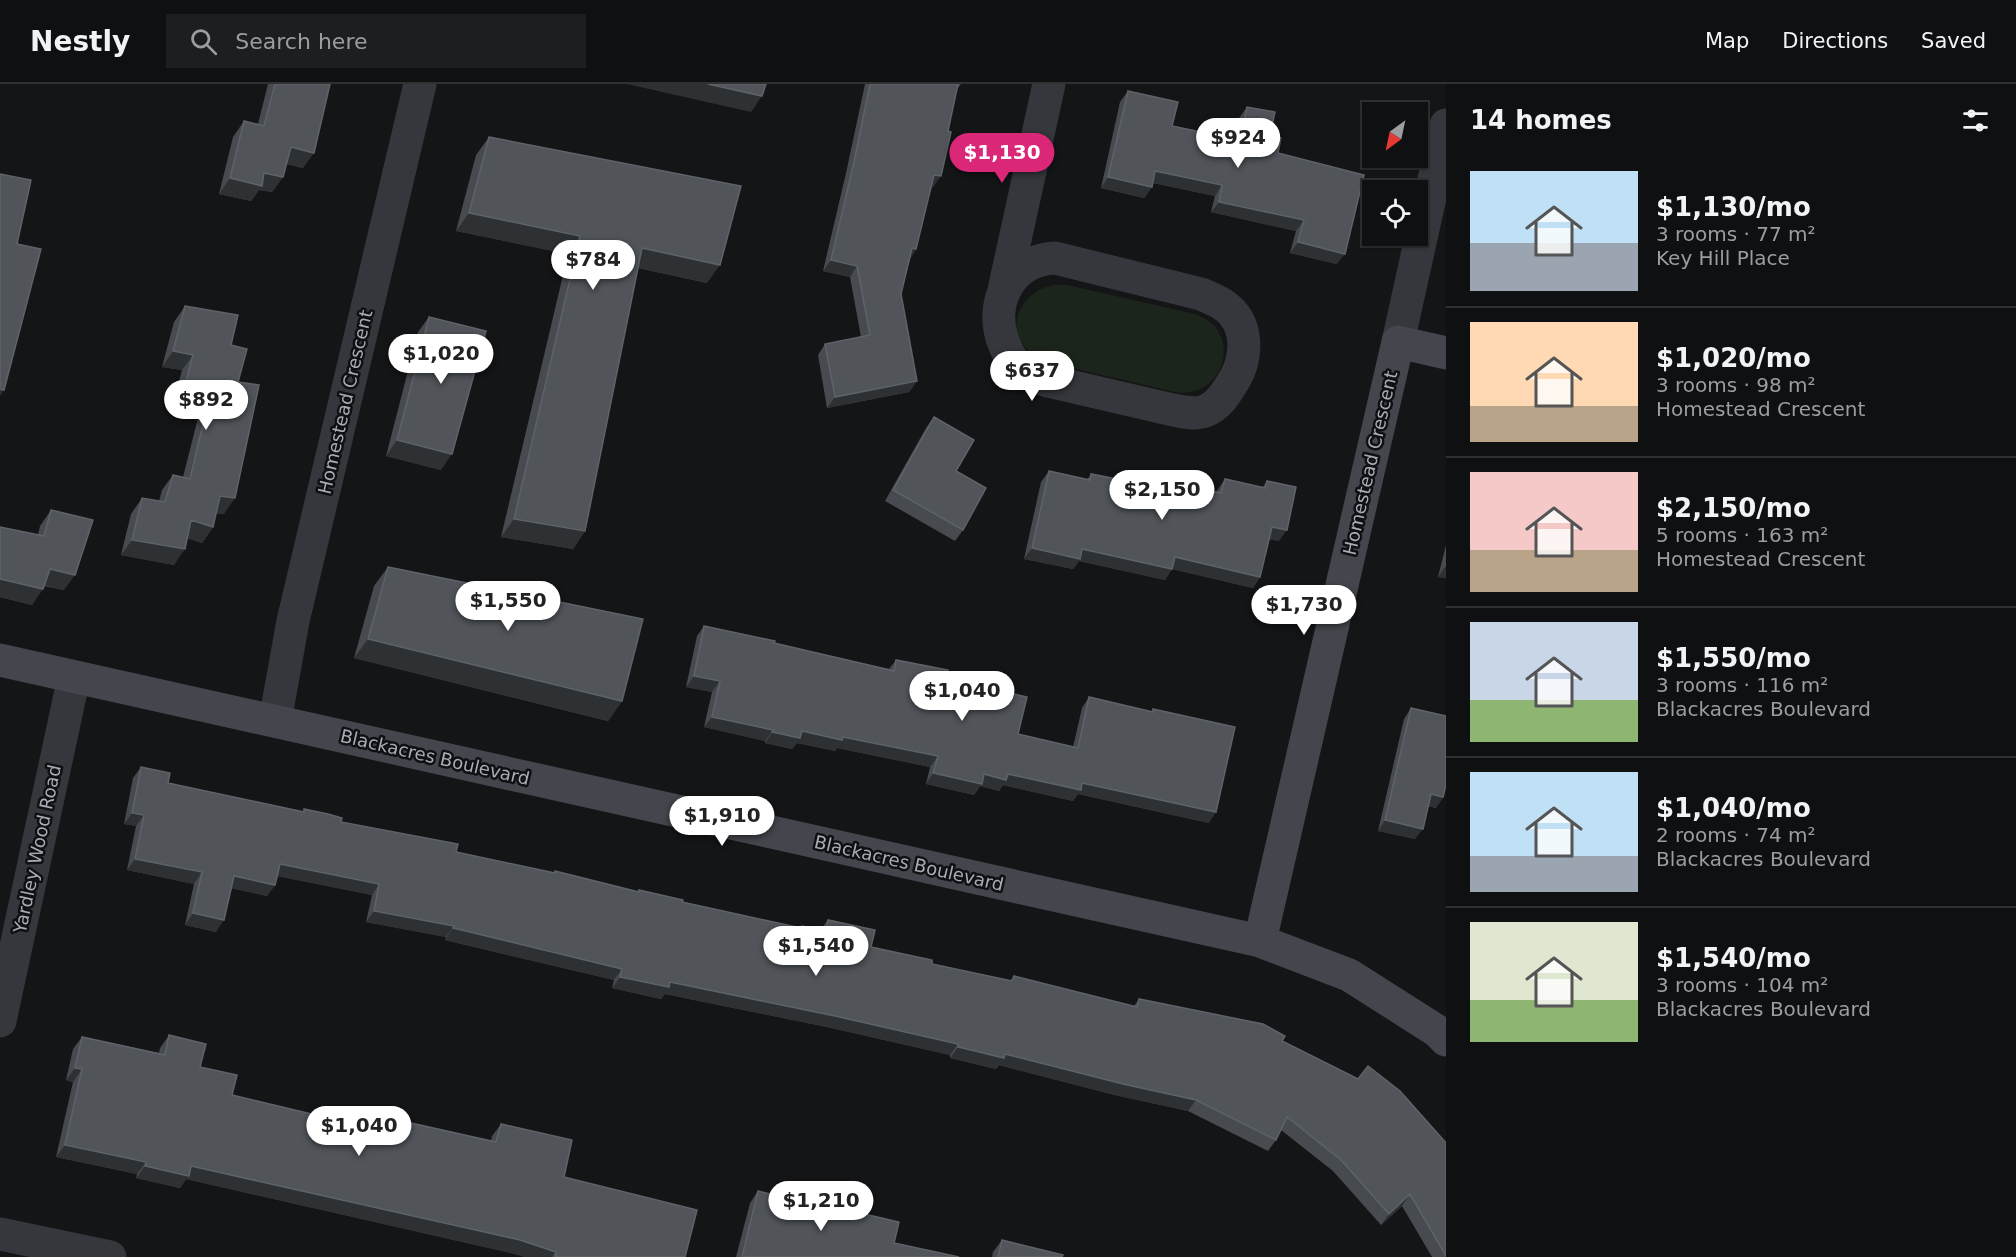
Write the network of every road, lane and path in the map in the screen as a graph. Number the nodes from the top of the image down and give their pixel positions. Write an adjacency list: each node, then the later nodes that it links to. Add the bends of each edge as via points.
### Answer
1 (420, 84): 9 (street, Homestead Crescent, via 293,621)
2 (1049, 84): 4 (street)
3 (1446, 125): 5 (street, Homestead Crescent)
4 (1004, 294): 4 (street, via 999,312 1006,349 1029,374 1048,381 1191,413 1206,411 1220,401 1238,375 1245,343 1241,326 1222,303 1201,294 1055,258 1040,259 1025,267 1011,278)
5 (1398, 342): 6 (street); 10 (street, Homestead Crescent)
6 (1446, 353)
7 (0, 660): 8 (street, Blackacres Boulevard)
8 (75, 676): 9 (street, Blackacres Boulevard); 11 (street, Yardley Wood Road)
9 (275, 722): 10 (street, Blackacres Boulevard)
10 (1260, 941): 12 (street, Blackacres Boulevard, via 1349,975)
11 (0, 1021)
12 (1446, 1040)
13 (0, 1234): 14 (street)
14 (110, 1257)

